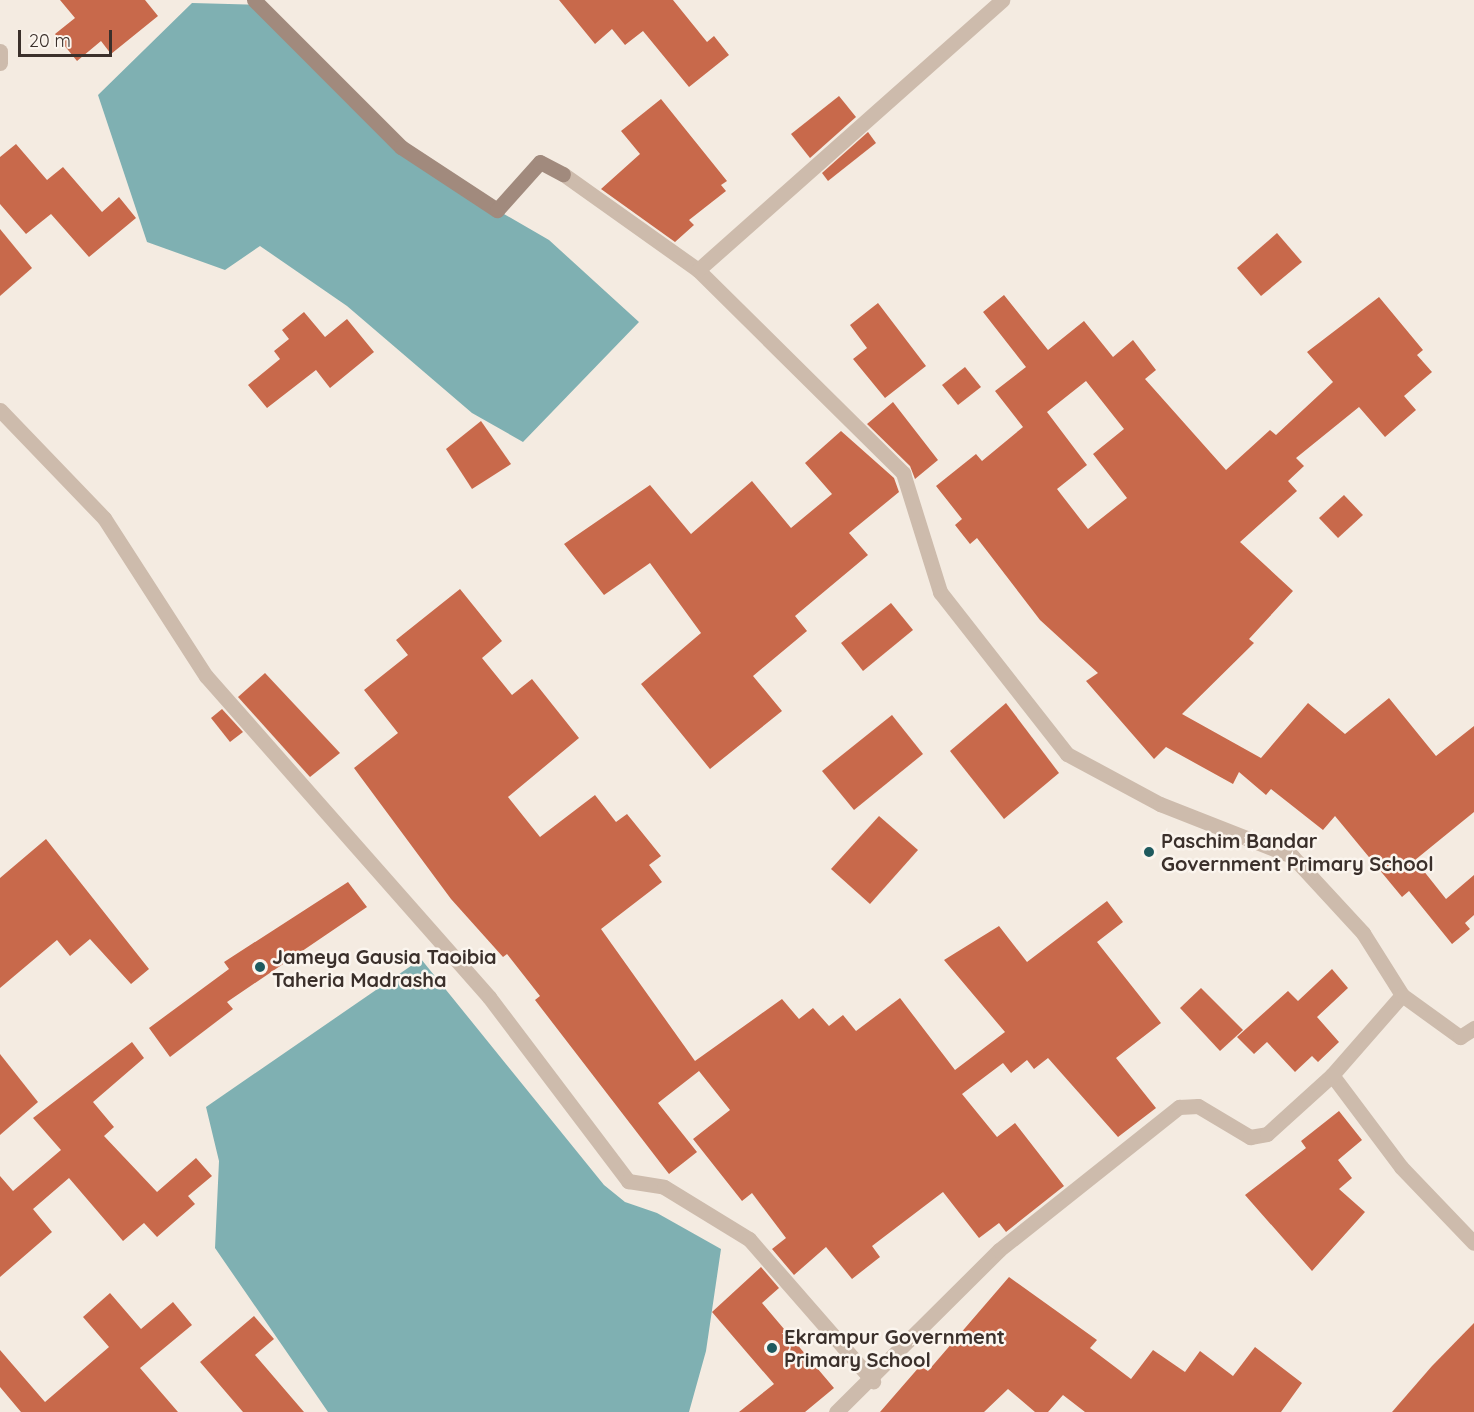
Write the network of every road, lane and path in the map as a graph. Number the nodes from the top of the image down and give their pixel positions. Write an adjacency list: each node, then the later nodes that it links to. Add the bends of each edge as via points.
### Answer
1 (254, 0): 5 (street, via 401,147 497,210 540,162 563,174)
2 (1002, 0): 5 (street)
3 (0, 51): 4 (street)
4 (0, 63)
5 (698, 270): 7 (street, via 903,474 940,592 1067,754 1160,804 1292,856 1363,933)
6 (0, 411): 11 (street, via 104,518 206,676 489,997 628,1181 664,1187 756,1245)
7 (1402, 995): 8 (street, via 1460,1037); 9 (street)
8 (1474, 1028)
9 (1332, 1075): 10 (street, via 1401,1167); 11 (street, via 1267,1134 1250,1137 1198,1106 1179,1107 1162,1118 999,1250)
10 (1474, 1243)
11 (873, 1381): 12 (street)
12 (836, 1412)

